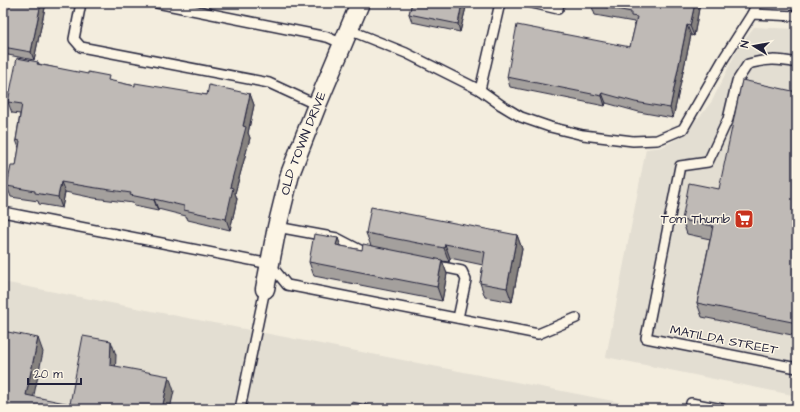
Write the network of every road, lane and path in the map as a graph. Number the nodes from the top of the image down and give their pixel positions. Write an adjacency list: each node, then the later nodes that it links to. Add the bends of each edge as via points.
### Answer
1 (81, 3): 13 (lane, via 74,39 81,48 269,83)
2 (157, 3): 10 (lane, via 327,37)
3 (360, 3): 10 (street, OLD TOWN DRIVE)
4 (500, 3): 12 (lane)
5 (532, 3): 6 (lane, via 558,9)
6 (559, 3)
7 (756, 3): 8 (lane)
8 (752, 14): 9 (lane); 12 (lane, via 683,129 657,140 633,141 583,136 550,127 521,117)
9 (797, 16)
10 (346, 37): 12 (lane, via 406,53); 13 (street, OLD TOWN DRIVE)
11 (797, 63): 22 (lane, MATILDA STREET, via 765,59 748,64 737,81 728,119 708,162 680,166 646,338)
12 (480, 90)
13 (317, 105): 15 (street, OLD TOWN DRIVE, via 290,174)
14 (3, 212): 18 (lane)
15 (277, 227): 16 (lane, via 337,238 362,251); 18 (street, OLD TOWN DRIVE)
16 (377, 254)
17 (423, 263): 20 (lane, via 462,271 466,280)
18 (270, 264): 19 (street, OLD TOWN DRIVE); 20 (lane, via 287,284)
19 (265, 289): 23 (lane)
20 (458, 318): 21 (lane, via 538,334)
21 (576, 318)
22 (797, 368)
23 (240, 409)
24 (690, 409): 25 (lane, via 691,403)
25 (722, 409)

